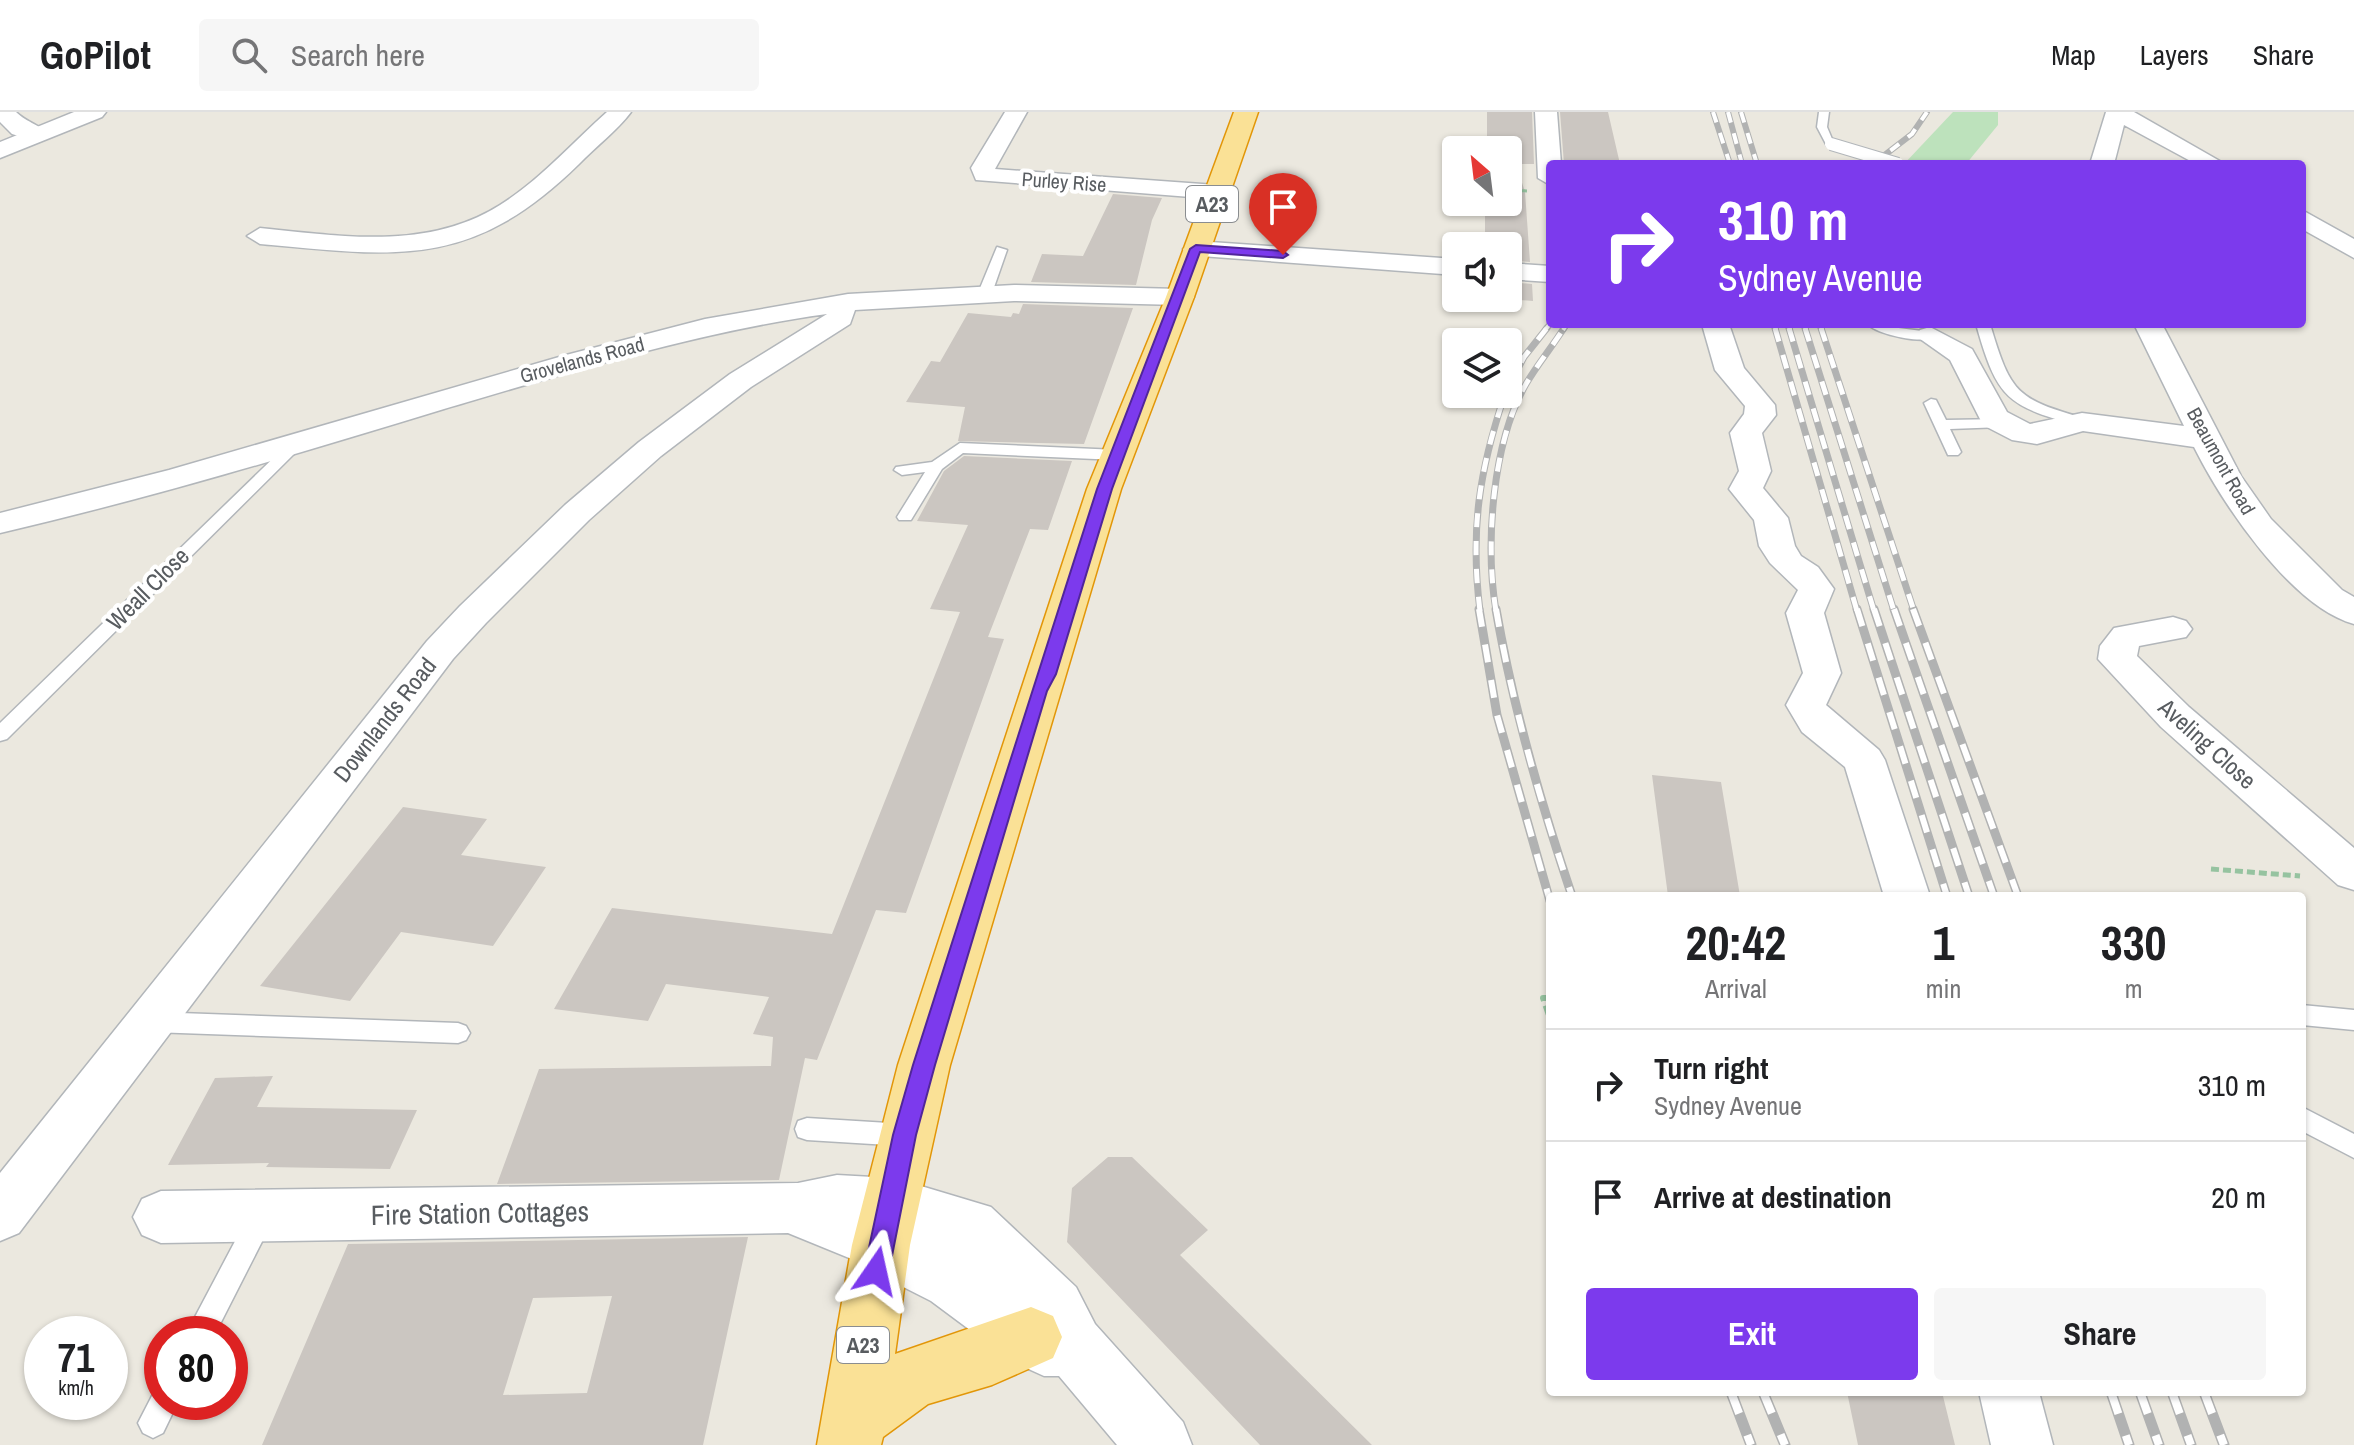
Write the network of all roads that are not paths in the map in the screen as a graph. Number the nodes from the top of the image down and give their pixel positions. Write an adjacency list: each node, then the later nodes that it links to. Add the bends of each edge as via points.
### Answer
1 (3, 112): 9 (street, via 20,129)
2 (94, 112): 9 (street)
3 (620, 112): 17 (street, via 515,207 465,232 390,246)
4 (1016, 112): 15 (street, Purley Rise, via 983,168 984,175)
5 (1246, 112): 15 (highway, A23)
6 (1546, 112): 11 (street)
7 (1824, 112): 12 (lane, bridge, via 1822,127 1831,144)
8 (2117, 112): 13 (street); 14 (street)
9 (38, 135): 10 (street)
10 (0, 151)
11 (1549, 160)
12 (1885, 160)
13 (2103, 160)
14 (2206, 160)
15 (1216, 192): 18 (highway, A23)
16 (2306, 220): 20 (street)
17 (260, 236)
18 (1196, 249): 21 (street); 25 (highway, A23)
19 (1001, 250): 24 (lane)
20 (2354, 250)
21 (1442, 266)
22 (1522, 272): 23 (street)
23 (1546, 274)
24 (985, 293): 25 (street, Grovelands Road); 26 (street, Grovelands Road)
25 (1180, 297): 39 (highway, A23)
26 (842, 304): 37 (street, Grovelands Road, via 693,330); 51 (street, Downlands Road, via 840,318 727,390 514,570 440,650)
27 (1717, 328): 48 (street, via 1730,370 1760,405 1760,415 1746,433 1755,471 1746,489 1771,518 1777,546 1788,563 1816,589 1805,613 1822,673 1806,705 1816,722 1864,760)
28 (1881, 328): 31 (lane)
29 (1984, 328): 33 (lane, via 2012,397)
30 (2150, 328): 36 (street, Beaumont Road)
31 (1927, 330): 34 (street, via 1962,355 1988,410)
32 (1931, 403): 35 (lane)
33 (2082, 422): 34 (street, via 2037,434); 36 (street)
34 (2003, 423): 35 (lane)
35 (1944, 425): 38 (lane)
36 (2206, 439): 44 (street, Beaumont Road, via 2258,526 2329,598)
37 (296, 444): 43 (street, Grovelands Road, via 83,505); 46 (lane, Weall Close)
38 (1953, 452)
39 (1118, 455): 40 (lane, via 960,448); 55 (highway, A23, via 1038,691)
40 (936, 466): 41 (lane); 42 (lane)
41 (902, 470)
42 (905, 517)
43 (0, 523)
44 (2354, 612)
45 (2173, 629): 47 (street, Aveling Close, via 2127,636 2117,659 2175,717)
46 (0, 734)
47 (2349, 869)
48 (1906, 892)
49 (2306, 1015): 50 (lane)
50 (2354, 1020)
51 (148, 1022): 52 (lane); 57 (street, Downlands Road)
52 (458, 1033)
53 (2306, 1120): 56 (lane)
54 (807, 1129): 55 (lane)
55 (905, 1135): 60 (highway, A23)
56 (2354, 1147)
57 (0, 1215)
58 (262, 1216): 59 (street, Fire Station Cottages); 60 (street, Fire Station Cottages, via 798,1208 812,1219); 61 (lane)
59 (161, 1217)
60 (886, 1224): 62 (street, via 918,1259); 64 (highway, A23)
61 (209, 1316)
62 (1052, 1342): 64 (highway, via 950,1364 908,1380); 65 (street)
63 (2010, 1396): 66 (street)
64 (850, 1432)
65 (1160, 1445)
66 (2022, 1445)

